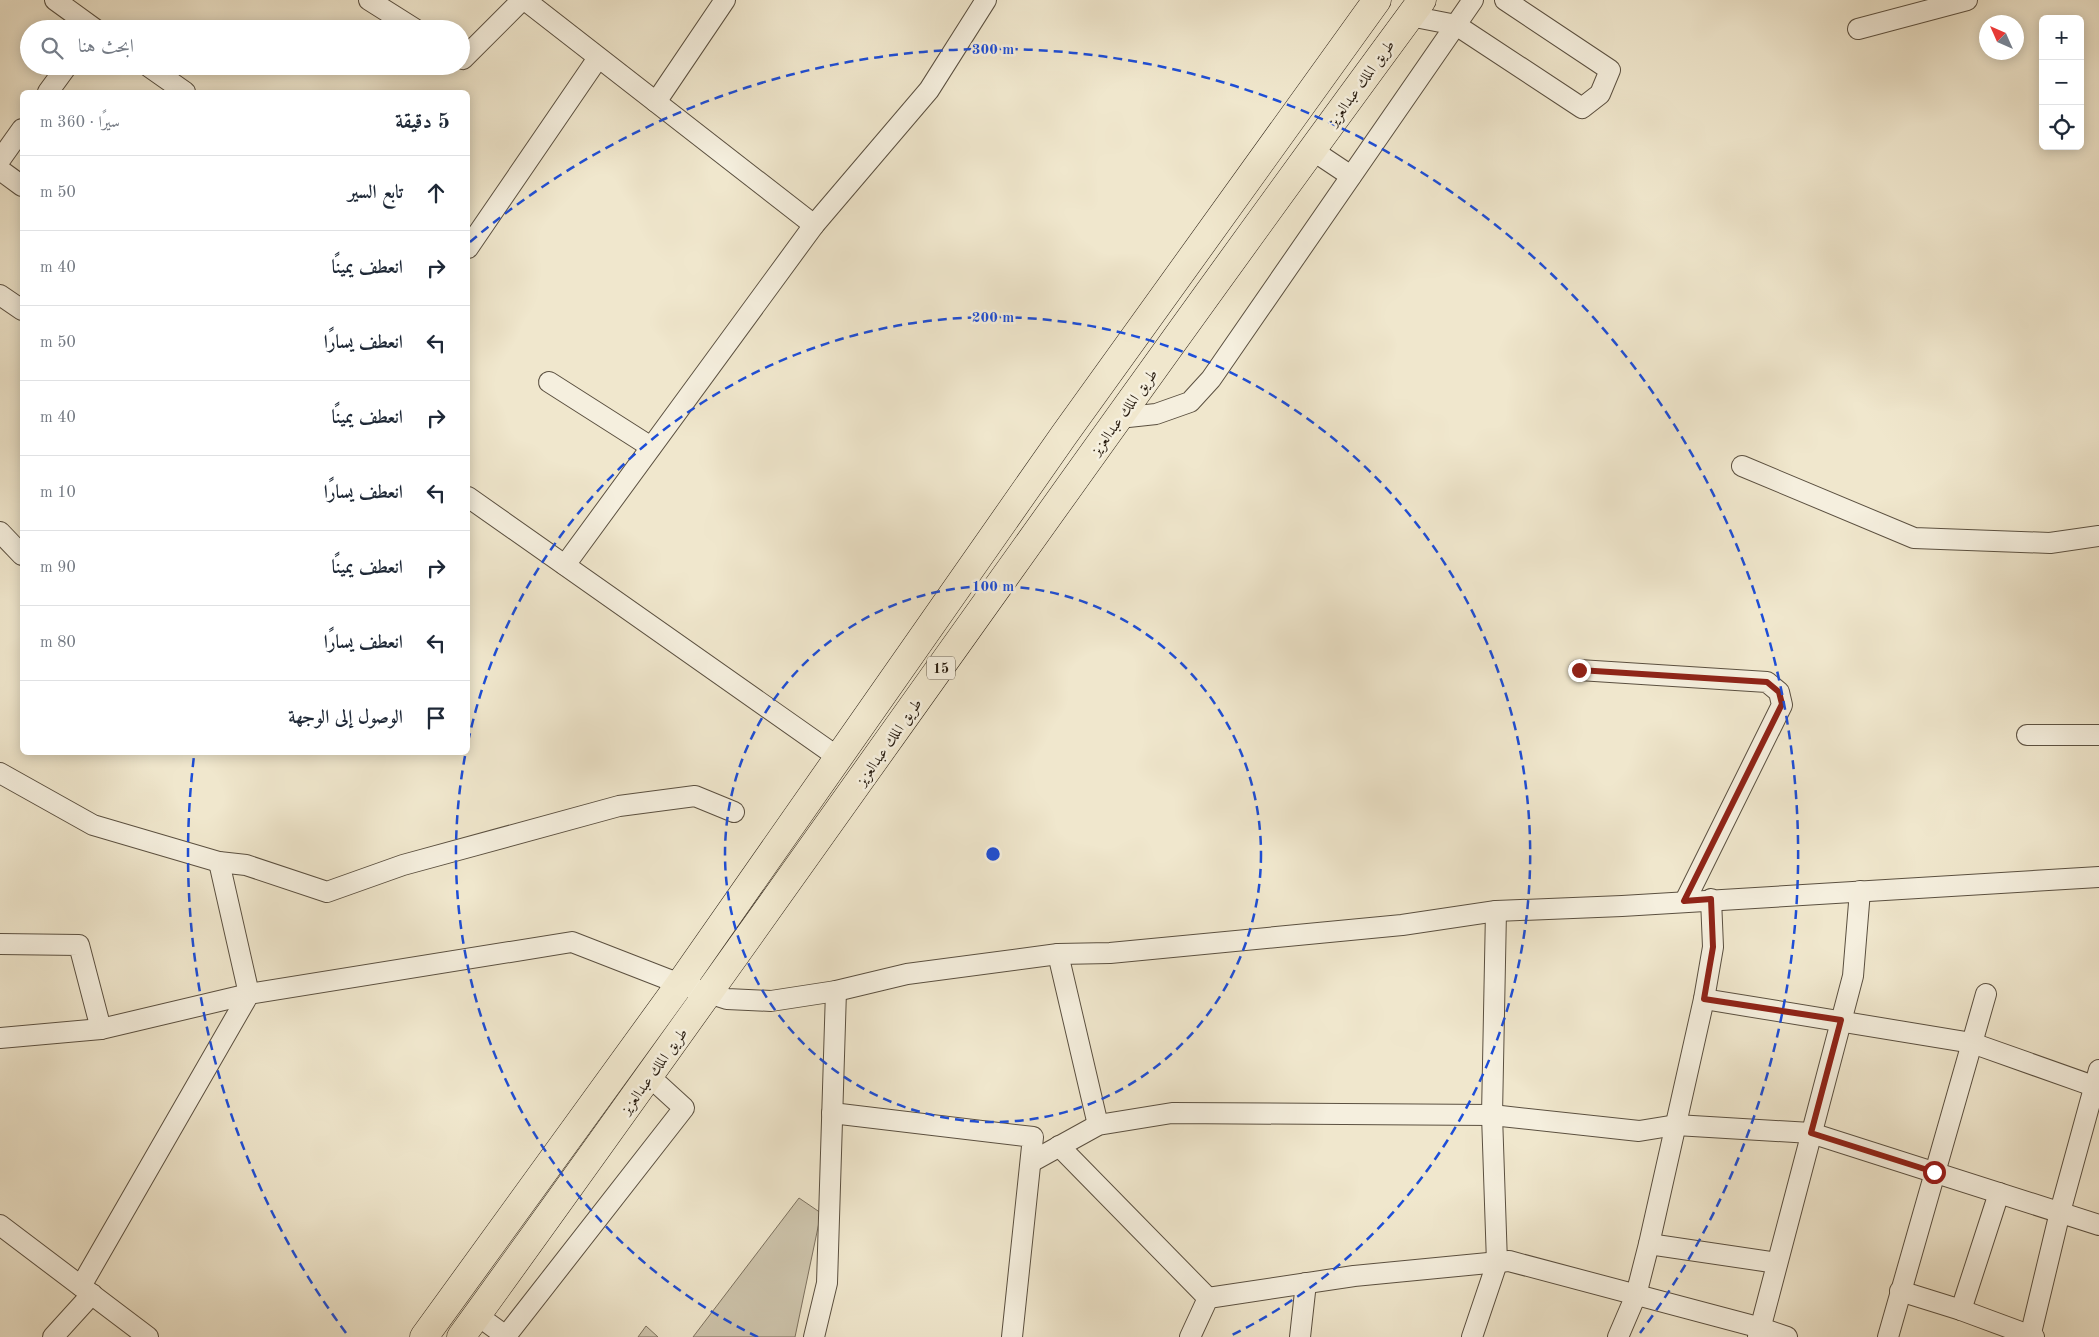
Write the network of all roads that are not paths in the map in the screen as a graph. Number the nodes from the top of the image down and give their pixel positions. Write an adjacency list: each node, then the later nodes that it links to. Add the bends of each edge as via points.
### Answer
1 (55, 0): 12 (street)
2 (370, 0): 13 (street)
3 (523, 0): 16 (street); 17 (street)
4 (725, 0): 22 (street)
5 (986, 0): 29 (street, via 929,90)
6 (1377, 0): 45 (highway, طريق الملك عبدالعزيز / 15, via 1064,435)
7 (1473, 0): 14 (street)
8 (1505, 0): 14 (street, via 1610,70 1600,94 1582,108)
9 (1967, 0): 11 (street)
10 (1416, 8): 14 (street); 24 (highway, طريق الملك عبدالعزيز / 15)
11 (1905, 8): 15 (street)
12 (84, 20)
13 (401, 20)
14 (1456, 25): 27 (street)
15 (1858, 30)
16 (470, 52)
17 (598, 58): 22 (street); 30 (street)
18 (60, 75): 20 (street)
19 (161, 75): 21 (street)
20 (49, 90)
21 (182, 90)
22 (656, 102): 29 (street)
23 (20, 131): 25 (street)
24 (1312, 150): 27 (street); 34 (highway, طريق الملك عبدالعزيز / 15)
25 (0, 160)
26 (0, 170): 28 (street)
27 (1351, 176): 34 (street, via 1211,379 1190,402 1156,414)
28 (20, 185)
29 (814, 225): 35 (street)
30 (470, 245)
31 (0, 295): 32 (street)
32 (20, 309)
33 (549, 382): 35 (street)
34 (1119, 418): 58 (highway, طريق الملك عبدالعزيز / 15)
35 (651, 447): 41 (street)
36 (1742, 466): 39 (street, via 1914,538 2050,543)
37 (470, 498): 41 (street)
38 (0, 532): 40 (street)
39 (2099, 536)
40 (20, 546)
41 (565, 565): 45 (street)
42 (1579, 670): 52 (street, via 1767,682 1779,692 1782,704)
43 (2027, 735): 44 (street)
44 (2099, 735)
45 (839, 758): 56 (highway, طريق الملك عبدالعزيز / 15)
46 (0, 773): 48 (street, via 93,825)
47 (734, 812): 48 (street, via 695,796 619,806 403,865 327,892 246,865)
48 (219, 862): 59 (street)
49 (2099, 877): 50 (street)
50 (1860, 891): 51 (street); 62 (street, via 1853,976)
51 (1711, 899): 52 (street); 61 (street, via 1713,947)
52 (1684, 901): 53 (street)
53 (1496, 911): 55 (street, via 1402,925 1110,953); 69 (street)
54 (0, 944): 63 (street, via 79,944)
55 (1058, 954): 57 (street, via 907,974); 70 (street)
56 (680, 984): 58 (street); 59 (street, via 572,942); 93 (highway, طريق الملك عبدالعزيز / 15)
57 (836, 991): 58 (street, via 771,1001 727,999); 68 (street)
58 (710, 993): 66 (highway, طريق الملك عبدالعزيز / 15)
59 (249, 994): 63 (street); 84 (street)
60 (1986, 994): 65 (street)
61 (1704, 999): 62 (street); 71 (street)
62 (1841, 1020): 65 (street); 72 (street)
63 (101, 1029): 64 (street)
64 (0, 1038)
65 (1972, 1042): 67 (street); 75 (street)
66 (650, 1077): 89 (highway, طريق الملك عبدالعزيز / 15); 95 (street, via 684,1108)
67 (2098, 1081): 77 (street)
68 (832, 1113): 74 (street, via 1033,1137); 96 (street, via 827,1283)
69 (1492, 1115): 70 (street, via 1172,1113); 71 (street, via 1639,1131); 82 (street)
70 (1098, 1125): 73 (street)
71 (1676, 1125): 72 (street); 80 (street)
72 (1811, 1133): 75 (street); 81 (street)
73 (1059, 1146): 74 (street); 87 (street)
74 (1031, 1162): 97 (street)
75 (1934, 1172): 76 (street); 85 (street)
76 (1999, 1193): 77 (street); 88 (street)
77 (2060, 1212): 78 (street); 104 (street)
78 (2099, 1225)
79 (0, 1226): 84 (street)
80 (1649, 1244): 81 (street); 86 (street)
81 (1777, 1263): 90 (street)
82 (1497, 1264): 83 (street); 86 (street, via 1509,1262); 100 (street)
83 (1306, 1283): 87 (street); 99 (street)
84 (87, 1290): 91 (street); 92 (street)
85 (1900, 1291): 88 (street); 103 (street)
86 (1636, 1295): 90 (street); 101 (street)
87 (1208, 1298): 98 (street)
88 (1962, 1310): 104 (street)
89 (477, 1315): 94 (highway, طريق الملك عبدالعزيز / 15); 95 (street)
90 (1760, 1332): 102 (street)
91 (53, 1337)
92 (148, 1337)
93 (424, 1337)
94 (461, 1337)
95 (507, 1337)
96 (814, 1337)
97 (1012, 1337)
98 (1190, 1337)
99 (1300, 1337)
100 (1472, 1337)
101 (1618, 1337)
102 (1787, 1337)
103 (1888, 1337)
104 (2032, 1337)

